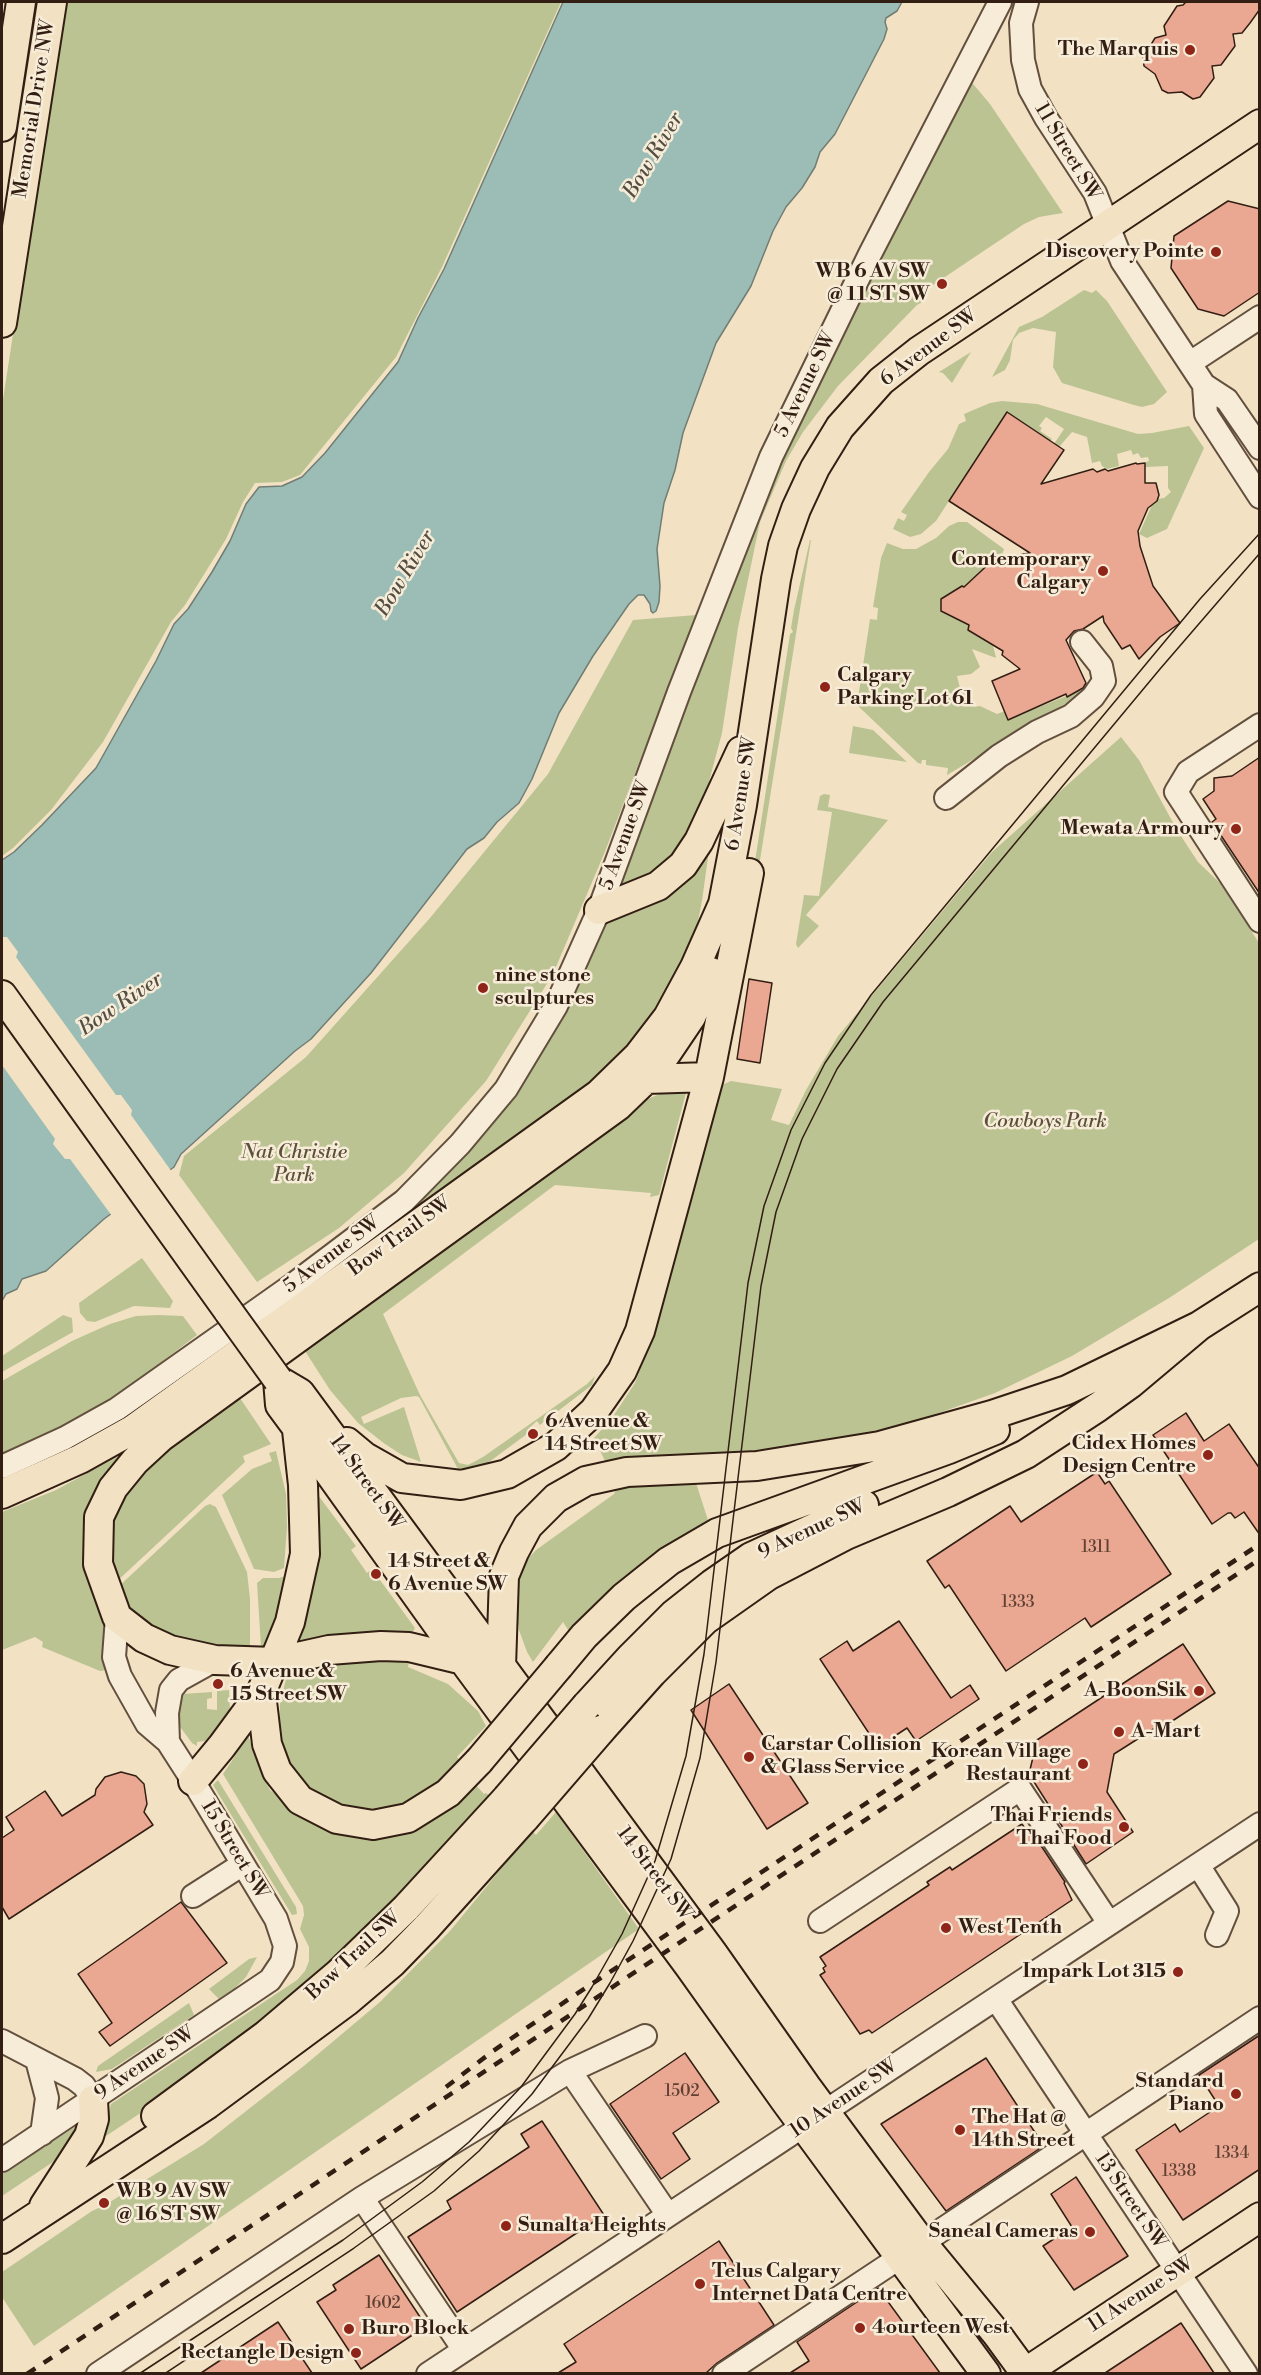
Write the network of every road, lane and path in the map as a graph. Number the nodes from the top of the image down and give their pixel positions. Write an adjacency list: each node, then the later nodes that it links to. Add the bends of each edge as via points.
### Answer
1 (21, 2): 6 (main road, Memorial Drive NW)
2 (52, 2): 9 (main road, Memorial Drive NW)
3 (1000, 2): 20 (street, 5 Avenue SW, via 771,457)
4 (1027, 2): 7 (street, 11 Street SW, via 1021,23 1030,89 1095,193)
5 (1260, 124): 7 (main road, 6 Avenue SW)
6 (2, 127)
7 (1108, 226): 10 (street, 11 Street SW, via 1122,261); 15 (main road, 6 Avenue SW, via 919,351 881,381 840,428 814,468 783,546)
8 (1260, 317): 10 (street)
9 (2, 323)
10 (1190, 363): 11 (street, 11 Street SW)
11 (1204, 385): 12 (street, 11 Street SW, via 1227,400); 13 (street, 11 Street SW, via 1206,414)
12 (1260, 448)
13 (1260, 497)
14 (1082, 642): 17 (street, via 1101,666 1104,681 1093,697 1071,716 999,756)
15 (754, 722): 18 (main road, 6 Avenue SW); 20 (main road, via 699,842 683,865 658,885)
16 (1260, 724): 21 (street, via 1188,772 1176,792)
17 (946, 798)
18 (742, 805): 19 (main road, 6 Avenue SW); 23 (main road, via 756,837)
19 (723, 904): 24 (main road, via 726,922 708,983 691,1017); 31 (main road, Bow Trail SW, via 668,1017 638,1056 599,1094 132,1430 80,1459)
20 (599, 910): 30 (street, 5 Avenue SW, via 556,1006 506,1089 460,1144 404,1201 117,1409)
21 (1260, 921)
22 (2, 995): 29 (main road, 14 Street SW, bridge, via 278,1380 280,1405)
23 (709, 1077): 24 (main road); 29 (main road, via 640,1331 622,1371 594,1411 556,1446 507,1474 461,1485 402,1478)
24 (646, 1079): 32 (main road, via 608,1113 161,1437 135,1461 113,1488 99,1517 98,1564)
25 (1260, 1287): 26 (main road, 9 Avenue SW)
26 (1199, 1326): 27 (main road); 28 (main road, 9 Avenue SW, via 1130,1384)
27 (1067, 1390): 36 (main road, via 880,1446 757,1466 627,1472 586,1480 556,1498 528,1526 514,1552 504,1576); 37 (main road, bridge, via 1028,1416 949,1449 717,1533 669,1561 584,1636 479,1761 447,1793 408,1818 373,1825 337,1819 300,1800 277,1772 267,1744)
28 (1077, 1419): 38 (main road, 9 Avenue SW, via 1031,1432 751,1557 674,1614); 39 (main road, 9 Avenue SW, via 1026,1454 846,1534 769,1575 705,1620)
29 (306, 1421): 34 (main road, 14 Street SW); 35 (main road, via 305,1554 290,1622); 36 (main road, 14 Street SW)
30 (2, 1467)
31 (2, 1494)
32 (117, 1617): 33 (main road, via 144,1638 170,1650); 40 (street, 15 Street SW, via 114,1657 120,1676 147,1724)
33 (216, 1660): 35 (main road); 40 (street, via 179,1680 171,1690)
34 (463, 1660): 35 (main road, via 416,1648 381,1646 329,1650); 58 (main road, 14 Street SW, via 689,1966)
35 (275, 1662): 37 (main road)
36 (501, 1667): 58 (main road, 14 Street SW, via 712,1952)
37 (261, 1694): 41 (main road)
38 (587, 1705): 42 (main road, Bow Trail SW, bridge)
39 (601, 1730): 42 (main road, Bow Trail SW, bridge)
40 (168, 1742): 41 (street, 15 Street SW)
41 (193, 1780): 44 (street, 15 Street SW)
42 (516, 1808): 63 (main road, Bow Trail SW, via 427,1927 392,1963 208,2104)
43 (1260, 1824): 45 (street, 10 Avenue SW)
44 (243, 1864): 46 (street); 50 (street, 15 Street SW, via 282,1933)
45 (1198, 1865): 48 (street, 10 Avenue SW); 49 (street, via 1227,1911)
46 (193, 1896)
47 (820, 1921): 48 (street, via 1020,1789)
48 (1110, 1923): 51 (street, 10 Avenue SW)
49 (1217, 1935)
50 (282, 1962): 57 (street, 9 Avenue SW, via 270,1980)
51 (996, 1999): 58 (street, 10 Avenue SW); 59 (street, 13 Street SW)
52 (1260, 2018): 59 (street)
53 (645, 2036): 56 (street)
54 (2, 2041): 55 (street)
55 (37, 2060): 57 (street, via 75,2079); 60 (street, via 47,2098)
56 (570, 2071): 62 (street); 64 (street)
57 (93, 2100): 60 (street, 9 Avenue SW); 63 (main road, via 90,2136)
58 (814, 2119): 64 (street, 10 Avenue SW); 67 (main road, 14 Street SW)
59 (1085, 2133): 67 (street); 68 (street, 13 Street SW)
60 (42, 2134): 61 (street, 9 Avenue SW)
61 (2, 2160)
62 (362, 2198): 69 (street); 71 (street)
63 (38, 2215): 66 (main road, Bow Trail SW)
64 (668, 2215): 69 (street, 10 Avenue SW)
65 (1260, 2217): 68 (main road, 11 Avenue SW)
66 (2, 2239)
67 (911, 2251): 72 (street); 73 (main road, 14 Street SW); 74 (main road, 14 Street SW, via 996,2333)
68 (1178, 2271): 74 (main road, 11 Avenue SW); 75 (street, 13 Street SW)
69 (464, 2350): 70 (street, 10 Avenue SW)
70 (441, 2370)
71 (98, 2373)
72 (724, 2373)
73 (986, 2373)
74 (1025, 2373)
75 (1246, 2373)

